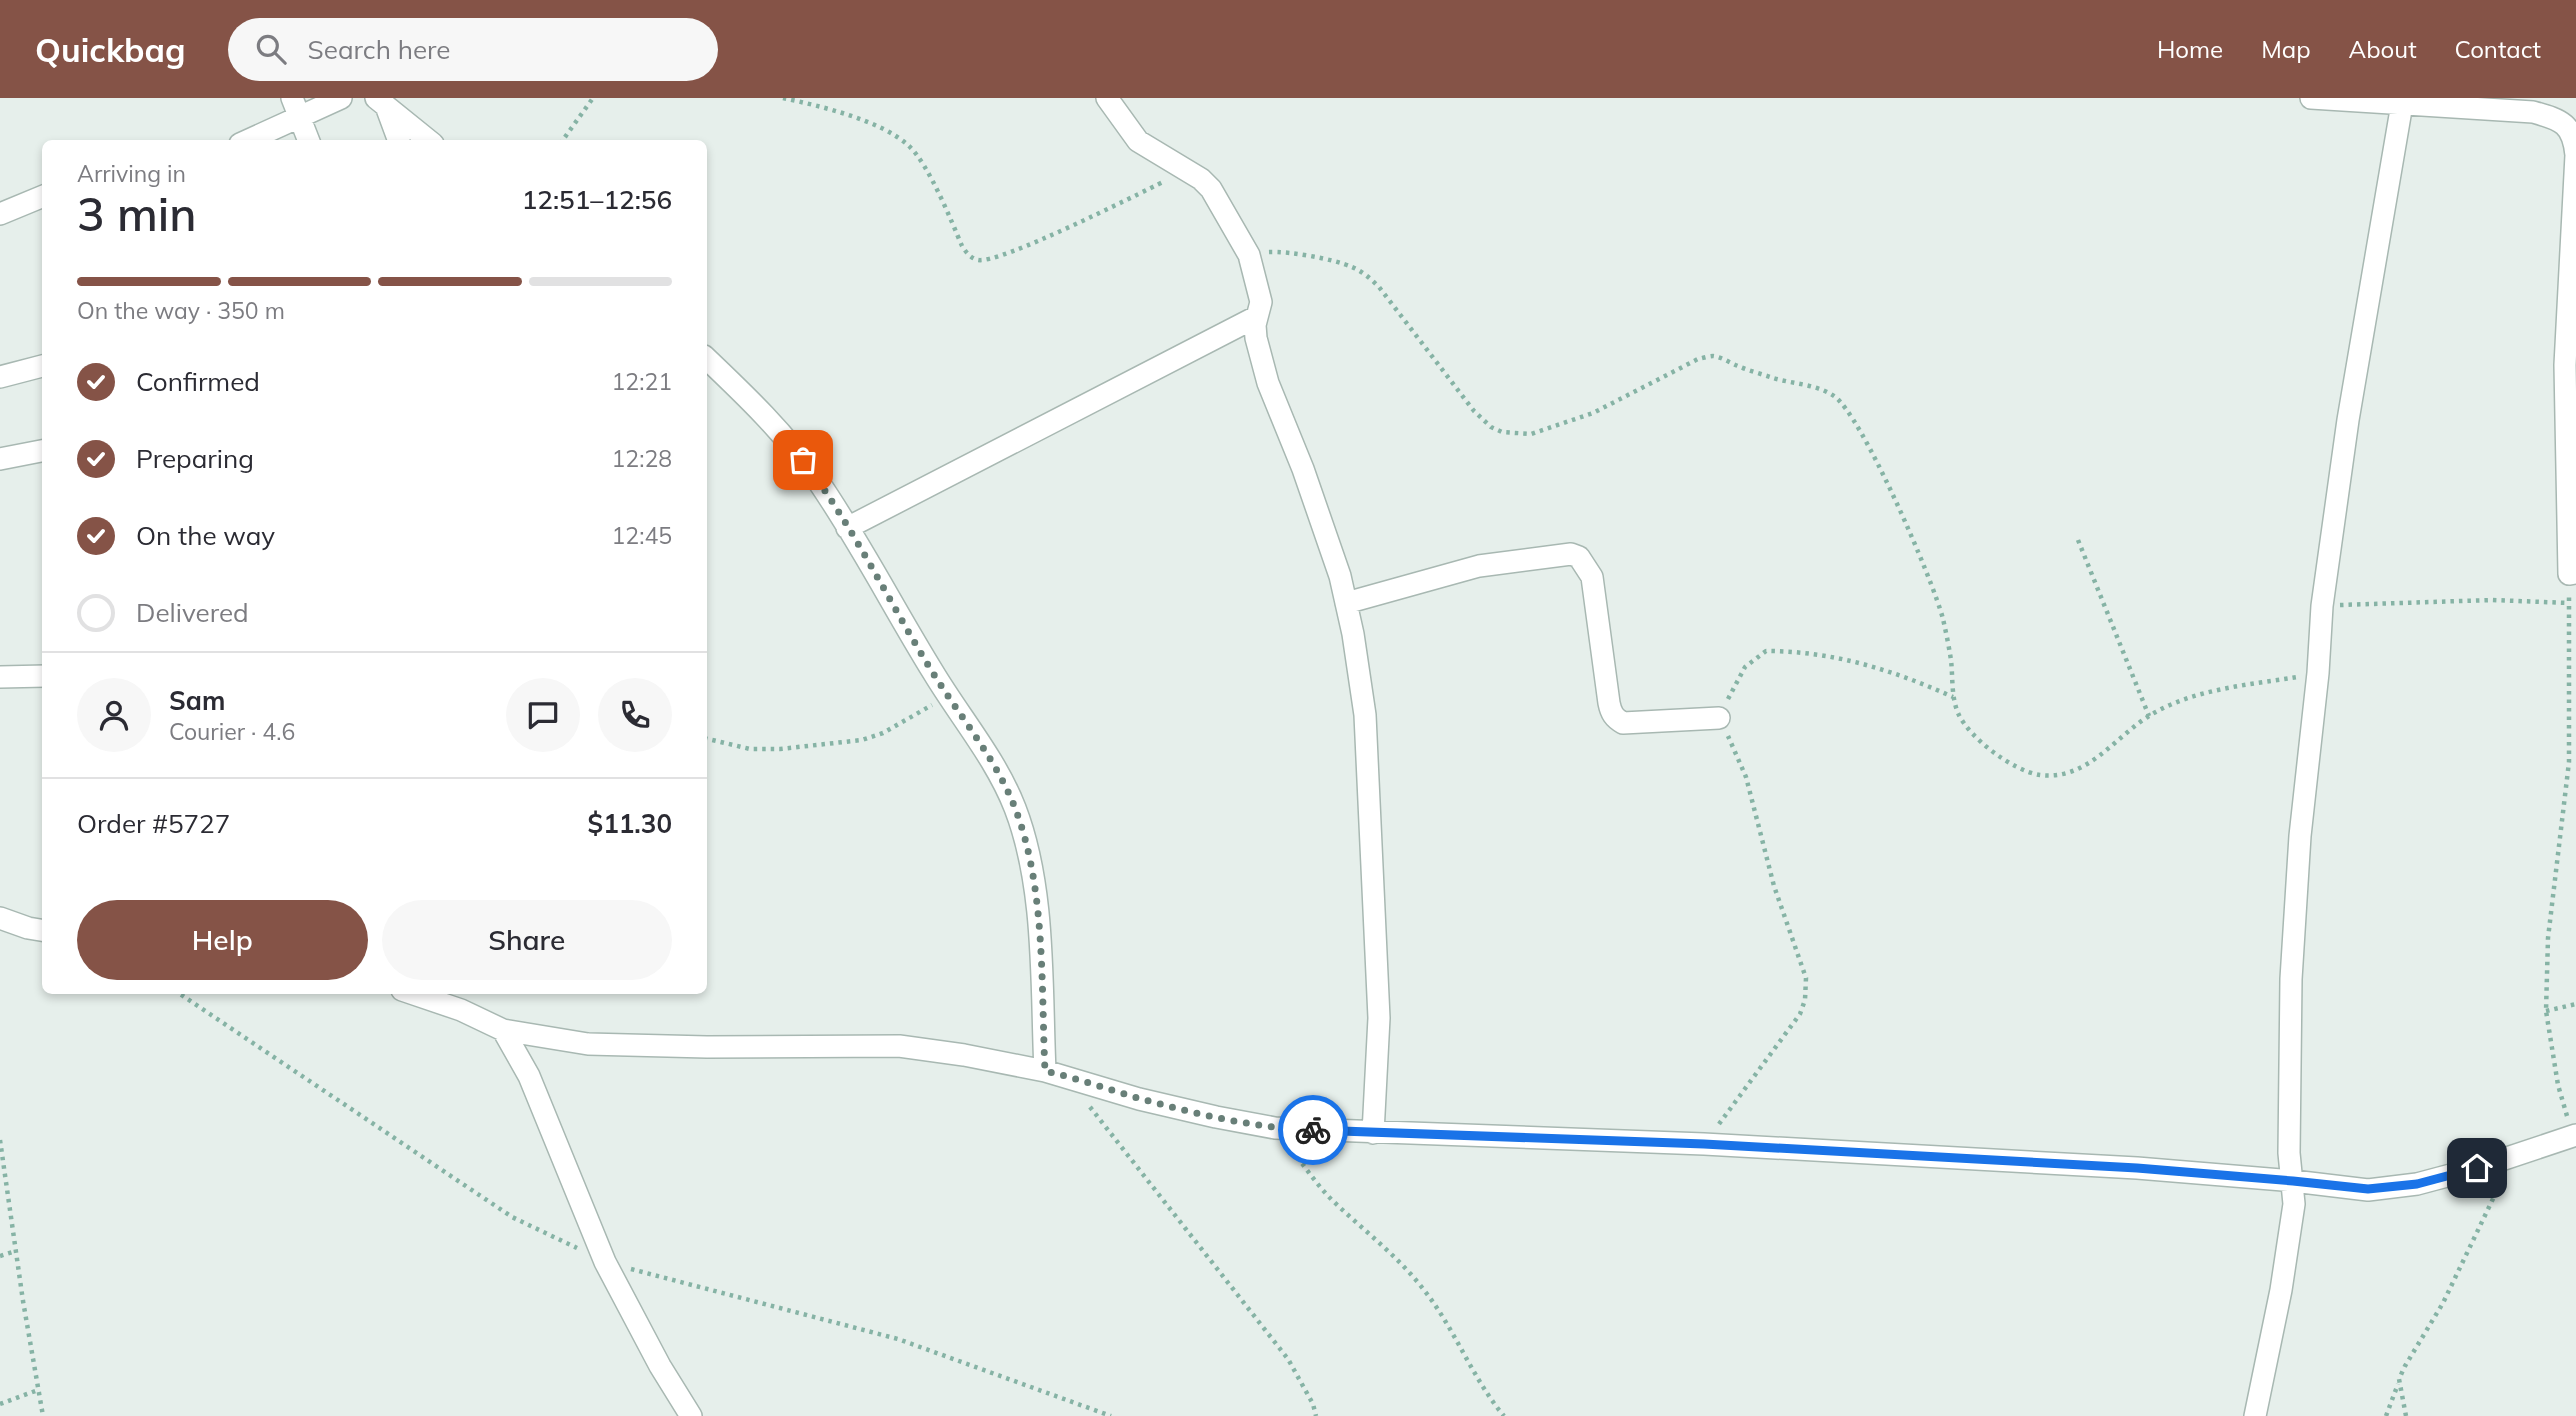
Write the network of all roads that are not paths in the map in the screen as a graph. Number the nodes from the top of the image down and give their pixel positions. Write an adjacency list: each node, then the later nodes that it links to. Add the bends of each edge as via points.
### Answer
1 (292, 98): 7 (street)
2 (341, 98): 7 (street)
3 (1107, 98): 14 (street, via 1138,141 1211,189 1249,255 1261,302)
4 (2311, 98): 5 (street)
5 (2403, 101): 21 (street, via 2533,112 2567,126 2574,140 2565,365); 33 (street, via 2348,420 2322,606 2291,979)
6 (381, 102): 10 (street); 11 (street)
7 (300, 118): 8 (street); 9 (street)
8 (249, 140)
9 (308, 140)
10 (398, 140)
11 (428, 140)
12 (42, 197): 13 (street)
13 (0, 214)
14 (1256, 317): 20 (street); 22 (street, via 1255,338 1268,383 1325,530)
15 (707, 359): 20 (street, via 787,439)
16 (42, 366): 17 (street)
17 (0, 377)
18 (42, 451): 19 (street)
19 (0, 459)
20 (847, 528): 30 (street, via 992,762 1015,809 1037,906)
21 (2572, 574)
22 (1346, 603): 25 (street, via 1479,566 1571,554 1579,557 1592,578 1610,712 1616,719 1623,723); 31 (street, via 1366,727 1379,1018)
23 (42, 676): 24 (street)
24 (0, 677)
25 (1719, 718)
26 (0, 918): 27 (street)
27 (42, 930)
28 (414, 994): 29 (street)
29 (503, 1030): 30 (street, via 588,1044 899,1046); 34 (street, via 529,1076 606,1262)
30 (1055, 1073): 31 (street, via 1139,1098 1275,1128)
31 (1373, 1132): 33 (street, via 1704,1144)
32 (2575, 1136): 33 (street, via 2417,1184 2368,1189)
33 (2293, 1181): 35 (street, via 2289,1245)
34 (691, 1416)
35 (2255, 1416)

